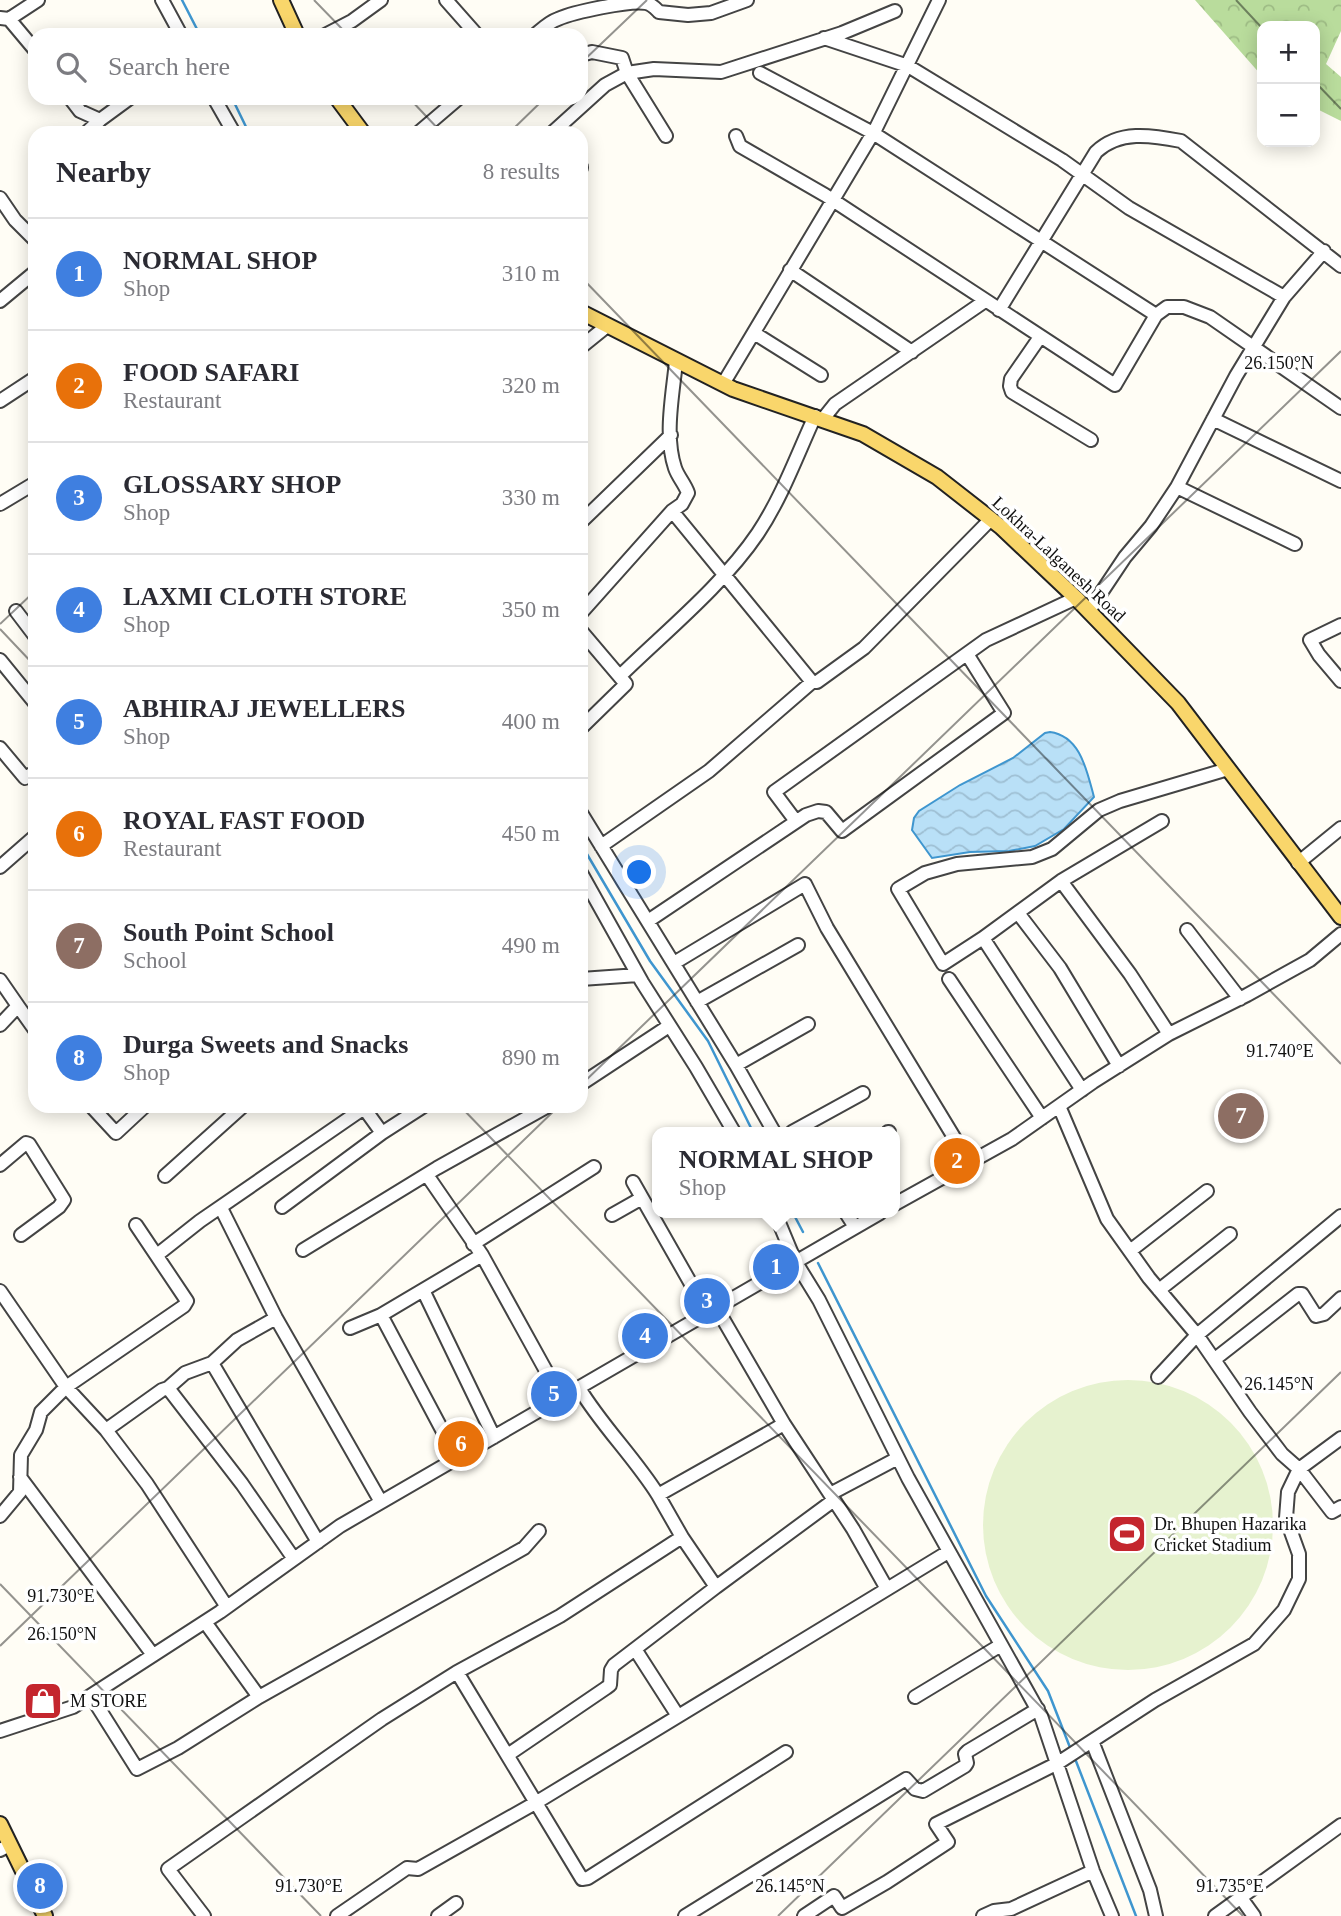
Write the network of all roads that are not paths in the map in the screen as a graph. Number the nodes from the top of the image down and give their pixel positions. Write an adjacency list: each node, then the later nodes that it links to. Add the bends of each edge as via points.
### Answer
1 (38, 0): 9 (street)
2 (162, 0): 11 (street)
3 (281, 0): 12 (main road)
4 (381, 0): 13 (street)
5 (446, 0): 14 (street)
6 (747, 0): 10 (street, via 699,15 659,12 644,2 632,2 556,19)
7 (939, 0): 19 (street)
8 (895, 11): 16 (street)
9 (5, 18): 17 (street)
10 (546, 26): 15 (street)
11 (177, 28)
12 (294, 28)
13 (338, 28)
14 (471, 28)
15 (544, 28)
16 (824, 38): 19 (street); 20 (street, via 721,72 654,68)
17 (28, 43)
18 (588, 53): 20 (street, via 622,58)
19 (908, 66): 35 (street); 38 (street)
20 (627, 73): 22 (street); 36 (street)
21 (760, 73): 35 (street)
22 (588, 100)
23 (75, 105): 29 (street)
24 (120, 105): 29 (street)
25 (218, 105): 31 (street)
26 (342, 105): 32 (main road)
27 (451, 105): 33 (street)
28 (583, 105): 34 (street)
29 (100, 120): 30 (street)
30 (94, 126)
31 (230, 126)
32 (358, 126)
33 (426, 126)
34 (560, 126)
35 (873, 133): 40 (street); 42 (street)
36 (666, 136)
37 (736, 136): 40 (street, via 740,146)
38 (1082, 175): 42 (street); 43 (street, via 1102,146 1129,135 1181,141); 47 (street, via 1161,227)
39 (0, 198): 41 (street)
40 (832, 200): 45 (street); 49 (street)
41 (28, 233)
42 (1041, 242): 50 (street); 51 (street)
43 (1324, 251): 44 (street); 47 (street)
44 (1341, 265)
45 (790, 270): 54 (street); 58 (street)
46 (28, 278): 48 (street)
47 (1284, 297): 57 (street)
48 (0, 301)
49 (985, 301): 50 (street); 58 (street)
50 (999, 310): 55 (street)
51 (1156, 315): 55 (street, via 1115,385); 57 (street, via 1167,307 1184,307 1210,317)
52 (588, 316): 53 (main road, Lokhra-Lalganesh Road)
53 (607, 326): 56 (street); 59 (main road, Lokhra-Lalganesh Road)
54 (754, 333): 60 (street); 62 (street)
55 (1041, 337): 68 (street, via 1011,379 1012,392)
56 (588, 341)
57 (1253, 346): 64 (street); 66 (street)
58 (912, 352): 65 (street)
59 (676, 361): 62 (main road, Lokhra-Lalganesh Road); 67 (street)
60 (821, 375)
61 (28, 383): 63 (street)
62 (723, 384): 65 (main road, Lokhra-Lalganesh Road)
63 (0, 401)
64 (1341, 408)
65 (819, 418): 75 (main road, Lokhra-Lalganesh Road, via 888,447 937,477); 77 (street, via 757,535)
66 (1213, 419): 69 (street); 71 (street)
67 (671, 435): 73 (street, via 676,470 688,493); 74 (street)
68 (1091, 440)
69 (1341, 481)
70 (28, 487): 72 (street)
71 (1177, 487): 76 (street); 81 (street)
72 (0, 504)
73 (672, 511): 77 (street); 79 (street)
74 (588, 515)
75 (990, 519): 78 (main road, Lokhra-Lalganesh Road); 89 (street, via 864,648)
76 (1295, 544)
77 (724, 574): 87 (street); 89 (street)
78 (1076, 597): 81 (main road, Lokhra-Lalganesh Road); 85 (street, via 986,640)
79 (588, 605)
80 (16, 611): 83 (street)
81 (1089, 611): 93 (main road, Lokhra-Lalganesh Road, via 1178,703)
82 (1341, 625): 88 (street, via 1310,640)
83 (28, 627)
84 (588, 639): 87 (street)
85 (967, 654): 95 (street, via 774,792); 95 (street, via 1004,713 842,831 826,812)
86 (0, 660): 90 (street)
87 (620, 676): 91 (street, via 626,684)
88 (1341, 681)
89 (812, 682): 100 (street, via 709,771)
90 (28, 694)
91 (588, 721)
92 (0, 748): 94 (street)
93 (1228, 769): 101 (main road, Lokhra-Lalganesh Road); 110 (street, via 1120,800 1099,810 1052,849 1032,857 957,863 925,873 898,889 943,964)
94 (28, 776)
95 (796, 820): 107 (street)
96 (1162, 821): 103 (street)
97 (588, 825): 100 (street)
98 (1341, 828): 101 (street)
99 (28, 843): 102 (street)
100 (601, 846): 107 (street)
101 (1298, 863): 106 (main road, Lokhra-Lalganesh Road)
102 (0, 867)
103 (1061, 881): 105 (street); 124 (street)
104 (588, 892): 113 (street)
105 (1018, 913): 110 (street); 126 (street, via 1060,968)
106 (1341, 917)
107 (648, 921): 112 (street)
108 (1187, 930): 117 (street)
109 (1341, 934): 117 (street, via 1310,960)
110 (983, 938): 128 (street)
111 (798, 945): 118 (street)
112 (674, 963): 118 (street); 143 (street, via 805,884)
113 (638, 975): 114 (street); 123 (street)
114 (588, 979)
115 (949, 979): 138 (street)
116 (0, 980): 119 (street)
117 (1240, 999): 124 (street)
118 (697, 1002): 125 (street)
119 (18, 1006): 120 (street); 122 (street)
120 (28, 1020)
121 (808, 1024): 125 (street)
122 (0, 1025)
123 (669, 1026): 127 (street); 139 (street)
124 (1169, 1034): 126 (street)
125 (736, 1065): 140 (street)
126 (1119, 1066): 128 (street)
127 (588, 1079)
128 (1082, 1090): 130 (street)
129 (863, 1093): 141 (street)
130 (1059, 1106): 138 (street); 167 (street, via 1105,1216)
131 (97, 1113): 132 (street, via 116,1133)
132 (137, 1113)
133 (235, 1113): 147 (street)
134 (357, 1113): 153 (street)
135 (368, 1113): 142 (street)
136 (413, 1113): 142 (street)
137 (536, 1113): 146 (street)
138 (1042, 1118): 143 (street)
139 (731, 1127)
140 (771, 1127)
141 (801, 1127)
142 (382, 1133): 152 (street)
143 (969, 1162): 151 (street)
144 (0, 1165): 164 (street, via 29,1144 64,1200)
145 (594, 1167): 165 (street)
146 (427, 1175): 165 (street); 166 (street)
147 (165, 1176)
148 (633, 1182): 150 (street)
149 (1207, 1191): 167 (street)
150 (642, 1198): 154 (street); 155 (street)
151 (900, 1201)
152 (282, 1207)
153 (221, 1208): 168 (street); 176 (street)
154 (652, 1214)
155 (612, 1215)
156 (1341, 1216): 178 (street)
157 (654, 1218): 174 (street)
158 (777, 1218): 169 (street)
159 (849, 1218): 162 (street)
160 (871, 1218): 162 (street)
161 (136, 1225): 168 (street)
162 (855, 1227): 169 (street)
163 (1230, 1234): 171 (street)
164 (21, 1235)
165 (477, 1249): 170 (street); 185 (street)
166 (303, 1250)
167 (1130, 1251): 171 (street)
168 (157, 1255): 182 (street, via 187,1301 184,1306)
169 (795, 1261): 174 (street); 191 (street)
170 (423, 1290): 175 (street); 188 (street)
171 (1159, 1290): 178 (street)
172 (0, 1291): 182 (street)
173 (1341, 1298): 179 (street, via 1316,1316 1298,1294)
174 (712, 1310): 184 (street); 186 (street)
175 (381, 1315): 177 (street); 190 (street)
176 (276, 1318): 180 (street, via 237,1340); 196 (street)
177 (350, 1328)
178 (1197, 1335): 179 (street); 181 (street)
179 (1215, 1359): 192 (street, via 1282,1454)
180 (212, 1363): 183 (street, via 185,1373); 201 (street)
181 (1158, 1377)
182 (66, 1387): 187 (street); 193 (street, via 41,1412 21,1455)
183 (168, 1388): 187 (street); 203 (street)
184 (579, 1388): 185 (street); 194 (street)
185 (561, 1398): 188 (street)
186 (784, 1424): 194 (street); 195 (street)
187 (106, 1430): 206 (street, via 148,1485)
188 (494, 1437): 190 (street)
189 (1341, 1438): 192 (street)
190 (457, 1458): 196 (street)
191 (898, 1458): 195 (street); 202 (street)
192 (1299, 1469): 197 (street, via 1332,1512); 218 (street, via 1288,1492 1286,1518 1299,1554 1300,1579 1284,1610 1255,1644)
193 (20, 1477): 198 (street, via 20,1492); 210 (street)
194 (658, 1495): 200 (street)
195 (832, 1497): 204 (street); 205 (street)
196 (381, 1502): 201 (street)
197 (1341, 1507)
198 (0, 1516)
199 (539, 1531): 213 (street, via 524,1548)
200 (682, 1537): 204 (street); 211 (street, via 560,1616)
201 (318, 1542): 203 (street)
202 (948, 1552): 205 (street); 208 (street)
203 (294, 1559): 206 (street)
204 (716, 1587): 209 (street)
205 (887, 1589): 216 (street)
206 (227, 1607): 207 (street)
207 (205, 1622): 210 (street); 213 (street)
208 (1001, 1645): 214 (street); 215 (street)
209 (635, 1649): 216 (street); 220 (street, via 614,1665 610,1685)
210 (153, 1655): 212 (street)
211 (457, 1672): 220 (street); 232 (street, via 168,1868)
212 (91, 1696): 213 (street, via 137,1769); 217 (street, via 73,1707)
213 (259, 1697)
214 (915, 1697)
215 (1038, 1709): 221 (street); 235 (street, via 968,1751 965,1766 923,1791 906,1779)
216 (678, 1716): 222 (street)
217 (0, 1731)
218 (1092, 1741): 221 (street); 239 (street)
219 (786, 1752): 222 (street, via 588,1878 578,1874)
220 (509, 1754): 222 (street)
221 (1058, 1763): 226 (street); 229 (street, via 936,1824 948,1842)
222 (537, 1802): 233 (street, via 418,1869 407,1868)
223 (0, 1824): 225 (main road)
224 (1341, 1825): 227 (street)
225 (5, 1848): 231 (main road)
226 (1093, 1871): 230 (street); 238 (street)
227 (1241, 1898): 240 (street); 241 (street)
228 (456, 1903): 234 (street)
229 (844, 1912): 236 (street, via 834,1896)
230 (1014, 1913): 237 (street, via 994,1911)
231 (45, 1916)
232 (204, 1916)
233 (337, 1916)
234 (438, 1916)
235 (685, 1916)
236 (804, 1916)
237 (984, 1916)
238 (1111, 1916)
239 (1156, 1916)
240 (1215, 1916)
241 (1254, 1916)

